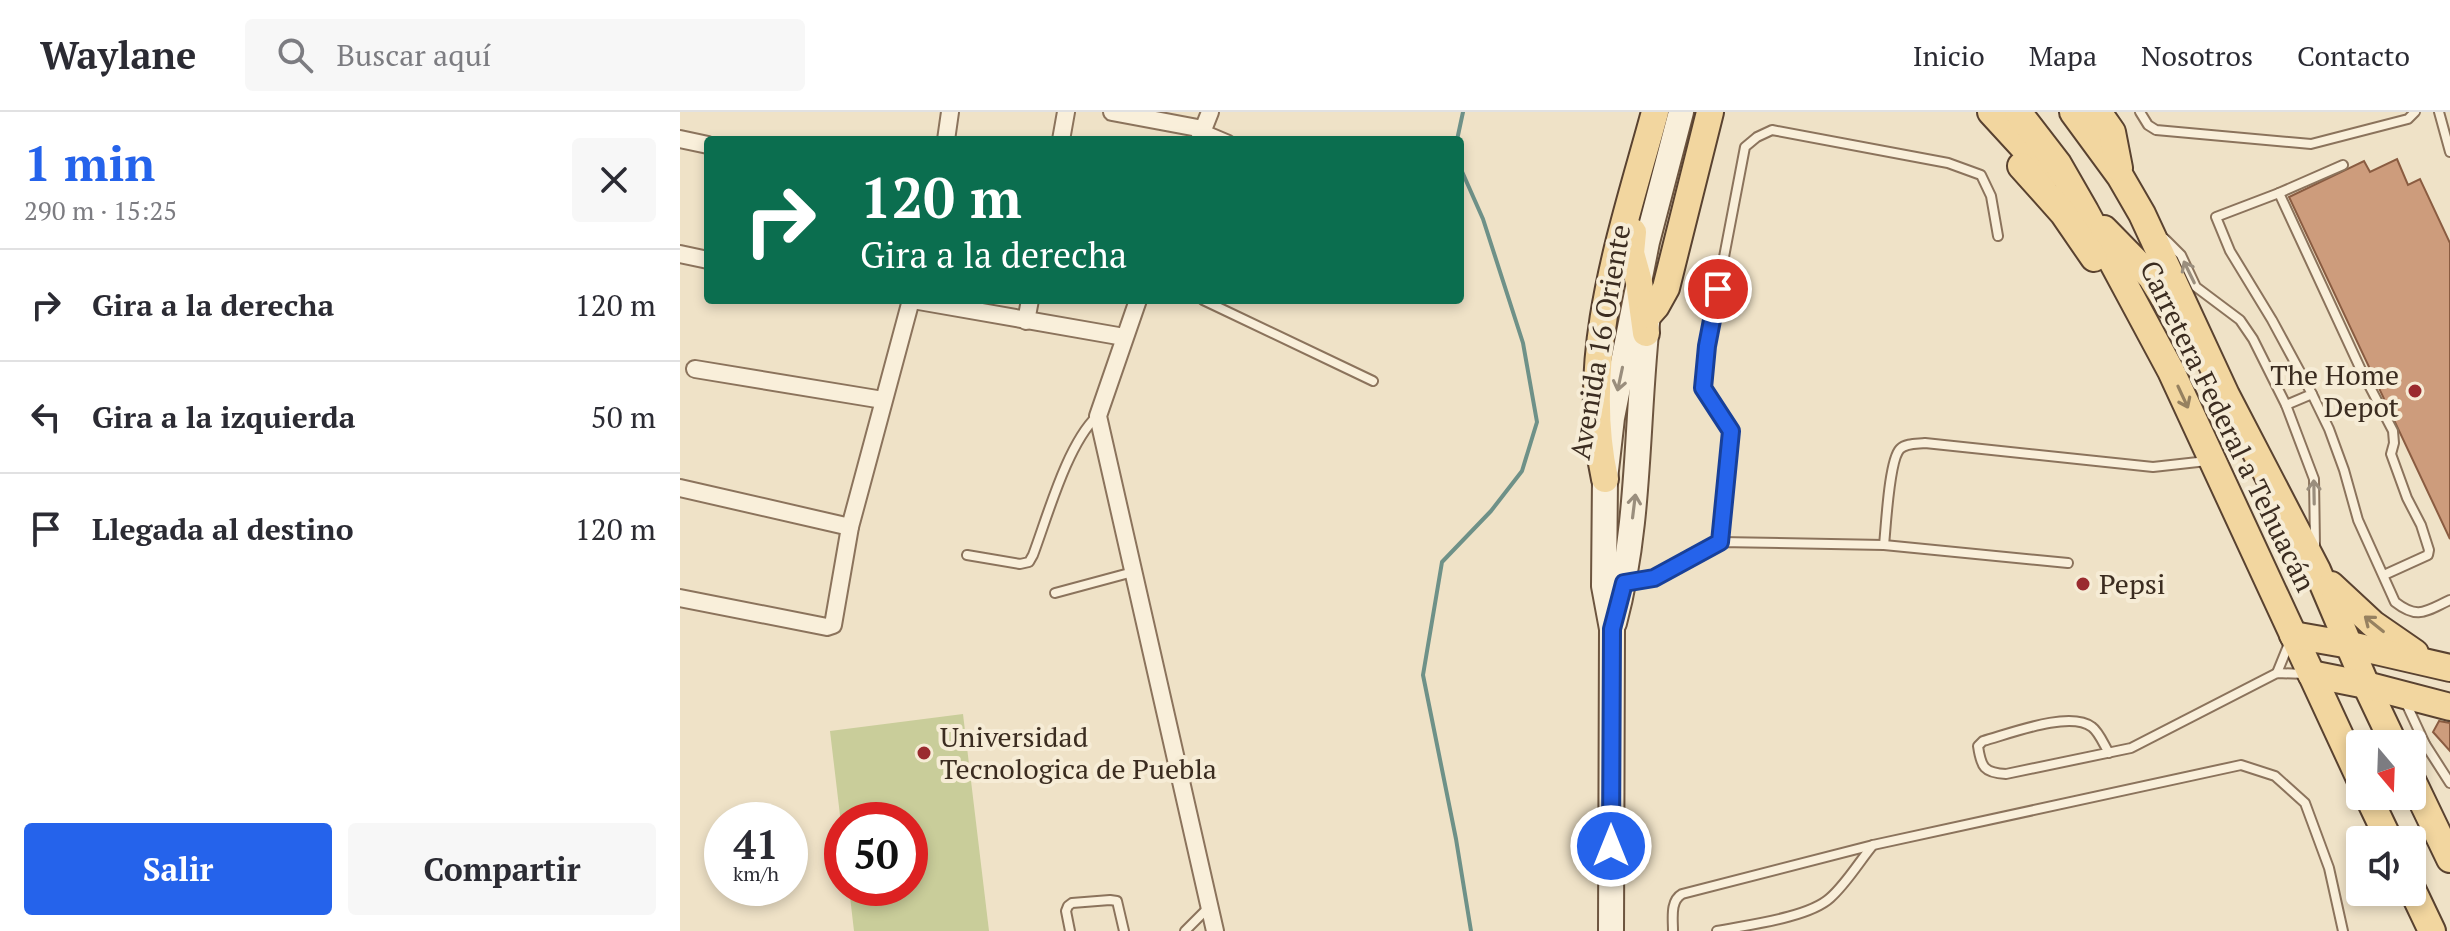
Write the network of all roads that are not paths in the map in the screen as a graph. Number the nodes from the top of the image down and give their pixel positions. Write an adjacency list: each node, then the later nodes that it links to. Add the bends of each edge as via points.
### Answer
1 (950, 112): 19 (street)
2 (1066, 112): 20 (street)
3 (1112, 112): 18 (street)
4 (1210, 112): 18 (street)
5 (1655, 112): 50 (main road, via 1618,250 1601,341 1597,419)
6 (1663, 112): 32 (main road, via 1633,233 1631,253)
7 (1681, 112): 32 (main road, Avenida 16 Oriente)
8 (1696, 112): 39 (main road, Avenida 16 Oriente)
9 (1710, 112): 39 (main road, via 1666,288)
10 (1974, 112): 41 (main road, via 2063,213 2137,327)
11 (1991, 112): 27 (main road)
12 (2018, 112): 27 (main road, Carretera Federal a Tehuacán)
13 (2073, 112): 25 (main road, Carretera Federal a Tehuacán)
14 (2098, 112): 25 (main road, via 2112,132)
15 (2140, 112): 16 (lane, via 2156,130 2311,144 2408,119)
16 (2415, 112)
17 (2439, 112): 23 (lane)
18 (1201, 134)
19 (947, 136)
20 (1062, 136)
21 (680, 139): 22 (street)
22 (704, 144)
23 (2450, 152)
24 (2343, 165): 26 (lane)
25 (2120, 176): 28 (main road, Carretera Federal a Tehuacán)
26 (2279, 193): 44 (lane, via 2216,217); 59 (lane, via 2393,431 2391,454 2429,550 2421,560)
27 (2085, 211): 41 (main road, Carretera Federal a Tehuacán); 45 (main road, via 2151,277)
28 (2142, 214): 45 (main road, Carretera Federal a Tehuacán); 47 (lane, one-way to 28, via 2240,320 2196,287 2181,255)
29 (1998, 236): 53 (lane, via 1981,175 1948,163 1772,130 1745,147 1703,388 1731,431)
30 (680, 254): 31 (street)
31 (704, 259)
32 (1639, 282): 39 (main road); 50 (main road, Avenida 16 Oriente, one-way to 50)
33 (911, 304): 46 (street)
34 (934, 304): 38 (street)
35 (1029, 304): 38 (street)
36 (1136, 304): 40 (street)
37 (1211, 304): 43 (lane)
38 (1026, 321): 40 (street)
39 (1647, 324): 60 (main road, Avenida 16 Oriente, one-way to 39, via 1637,476)
40 (1124, 337): 48 (street)
41 (2158, 345): 49 (main road, Carretera Federal a Tehuacán, one-way to 49)
42 (695, 369): 46 (street)
43 (1373, 381)
44 (2312, 394): 47 (lane); 59 (lane)
45 (2226, 395): 57 (main road, Carretera Federal a Tehuacán)
46 (883, 400): 52 (street)
47 (2286, 405): 57 (lane, one-way to 47, via 2314,479)
48 (1098, 416): 55 (lane, via 1072,454 1029,562); 58 (street)
49 (2212, 460): 54 (lane, via 2153,467 1907,445 1893,464); 64 (main road, Carretera Federal a Tehuacán)
50 (1605, 479): 60 (main road, Avenida 16 Oriente)
51 (680, 488): 52 (street)
52 (850, 527): 62 (street, via 833,625)
53 (1720, 542): 54 (lane); 60 (lane, via 1654,578)
54 (1884, 545): 56 (lane)
55 (967, 555)
56 (2068, 563)
57 (2317, 570): 65 (main road, Carretera Federal a Tehuacán); 66 (main road, one-way to 57, via 2411,651 2373,624)
58 (1133, 572): 61 (lane); 82 (street)
59 (2384, 575): 63 (lane, via 2395,602 2405,610 2419,614)
60 (1614, 585): 87 (main road)
61 (1055, 593)
62 (680, 598)
63 (2450, 600)
64 (2293, 635): 65 (main road); 67 (lane); 68 (main road, Carretera Federal a Tehuacán)
65 (2350, 645): 66 (main road); 69 (main road, Carretera Federal a Tehuacán)
66 (2446, 663)
67 (2277, 673): 68 (lane); 76 (lane, via 2131,748)
68 (2311, 674): 69 (main road); 75 (main road, Carretera Federal a Tehuacán)
69 (2366, 685): 70 (main road); 72 (main road, Carretera Federal a Tehuacán)
70 (2402, 694): 71 (main road); 73 (lane)
71 (2450, 707)
72 (2387, 730)
73 (2419, 730)
74 (2426, 746): 77 (lane)
75 (2346, 749)
76 (2109, 753): 76 (lane, via 2094,728 2064,720 1978,746 1985,769 2006,774)
77 (2450, 783)
78 (2426, 808): 80 (main road)
79 (1873, 845): 88 (lane, via 1682,894 1674,904); 89 (lane, via 1817,907); 90 (lane, via 2241,765 2275,776 2305,803 2329,868)
80 (2449, 854)
81 (2420, 906): 91 (main road)
82 (1209, 907): 85 (lane); 86 (street)
83 (1070, 931): 84 (lane, via 1068,906 1110,900 1120,907)
84 (1124, 931)
85 (1185, 931)
86 (1215, 931)
87 (1611, 931)
88 (1673, 931)
89 (1717, 931)
90 (2343, 931)
91 (2432, 931)

